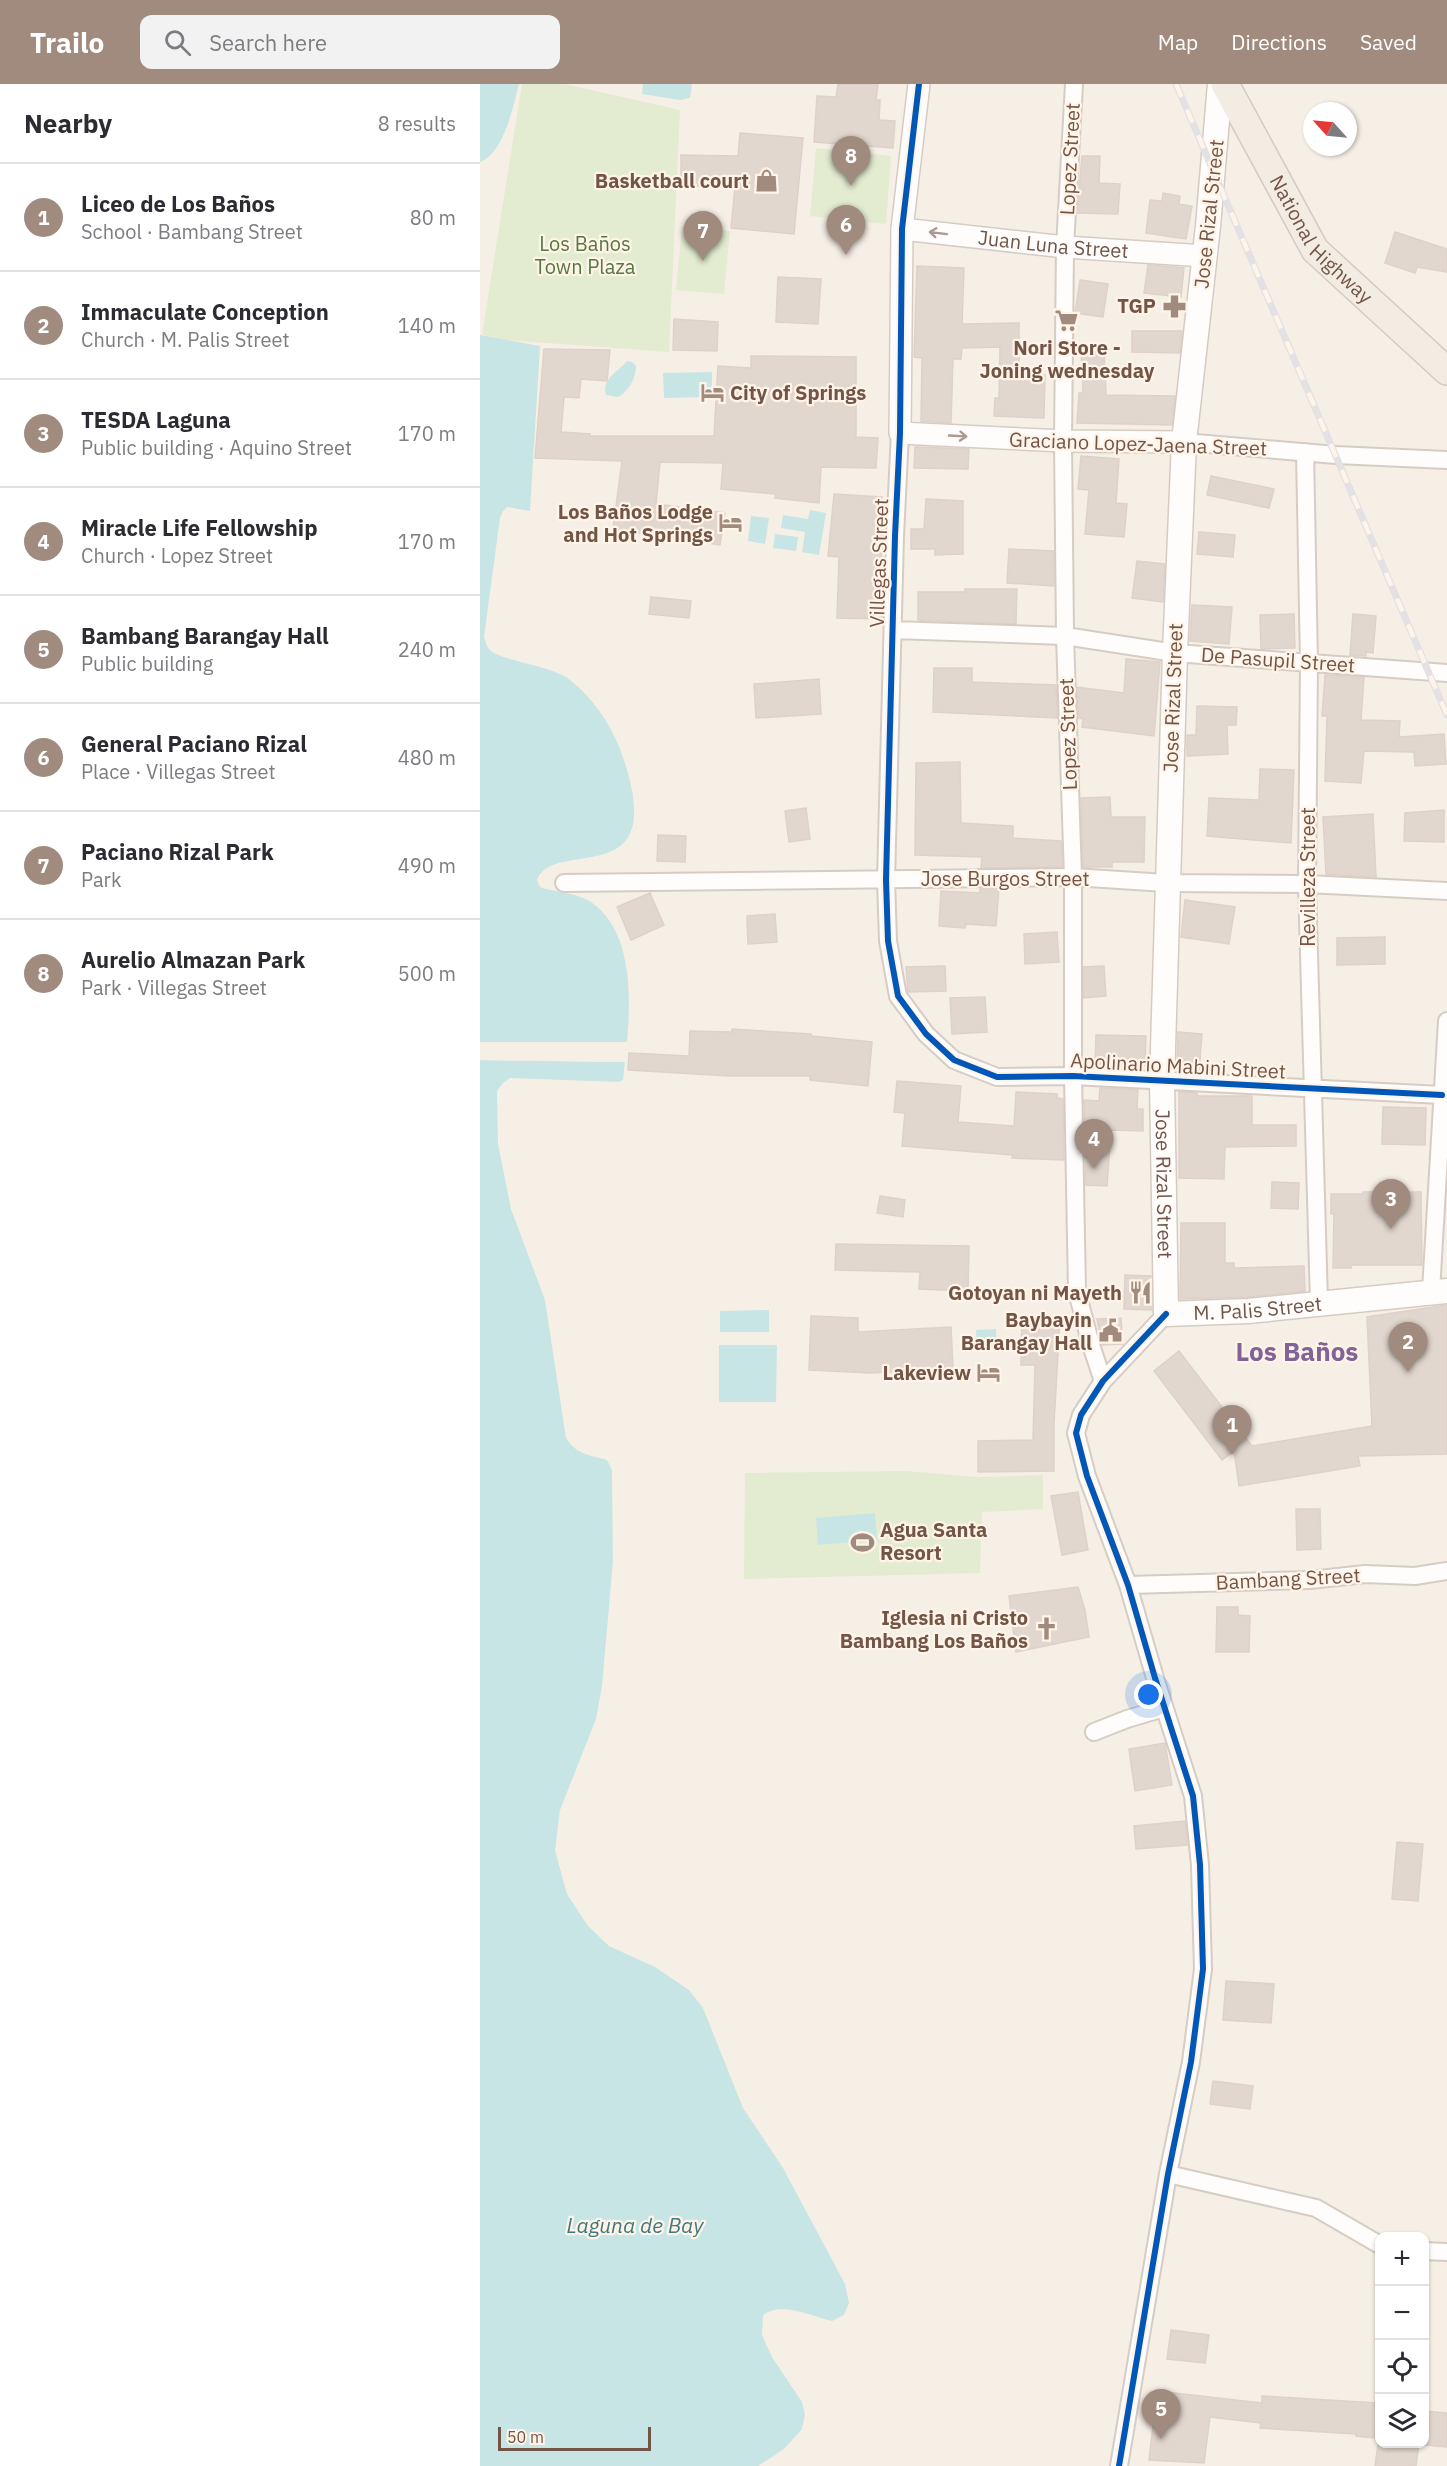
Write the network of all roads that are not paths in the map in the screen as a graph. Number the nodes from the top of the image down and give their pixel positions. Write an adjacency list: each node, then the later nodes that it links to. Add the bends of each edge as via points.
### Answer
1 (919, 84): 5 (street, Villegas Street)
2 (1074, 84): 6 (street, Lopez Street)
3 (1220, 84): 7 (main road, Jose Rizal Street)
4 (1226, 84): 8 (main road, National Highway, via 1315,250)
5 (902, 229): 6 (street, Juan Luna Street, one-way to 5); 9 (street, Villegas Street)
6 (1065, 247): 7 (street, Juan Luna Street); 10 (street, Lopez Street)
7 (1205, 256): 11 (main road, Jose Rizal Street)
8 (1447, 371)
9 (900, 433): 10 (street, Graciano Lopez-Jaena Street, one-way to 10); 14 (street, Villegas Street)
10 (1063, 441): 11 (street, Graciano Lopez-Jaena Street); 15 (street, Lopez Street)
11 (1184, 442): 12 (street, Graciano Lopez-Jaena Street); 16 (main road, Jose Rizal Street)
12 (1305, 452): 13 (street, Graciano Lopez-Jaena Street); 17 (street, Revilleza Street)
13 (1447, 460)
14 (893, 630): 15 (street, De Pasupil Street); 20 (street, Villegas Street)
15 (1065, 636): 16 (street, De Pasupil Street); 19 (street, Lopez Street)
16 (1174, 653): 17 (street, De Pasupil Street); 22 (main road, Jose Rizal Street)
17 (1309, 663): 18 (street, De Pasupil Street); 23 (street, Revilleza Street)
18 (1447, 673)
19 (1073, 877): 20 (street, Jose Burgos Street); 22 (street, Jose Burgos Street); 27 (street, Lopez Street)
20 (886, 880): 21 (street, Jose Burgos Street); 26 (street, Villegas Street, via 888,941 898,996)
21 (564, 883)
22 (1166, 883): 23 (street, Jose Burgos Street); 28 (main road, Jose Rizal Street)
23 (1307, 884): 24 (street, Jose Burgos Street); 29 (street, Revilleza Street)
24 (1447, 891)
25 (1447, 1021): 30 (street)
26 (926, 1034): 27 (street, Apolinario Mabini Street, via 954,1060 997,1077)
27 (1073, 1076): 28 (street, Apolinario Mabini Street); 34 (street, Lopez Street, via 1077,1292)
28 (1162, 1081): 29 (street, Apolinario Mabini Street); 33 (main road, Jose Rizal Street)
29 (1312, 1088): 30 (street, Apolinario Mabini Street); 32 (street, Revilleza Street)
30 (1442, 1095): 31 (street)
31 (1439, 1291): 32 (main road, M. Palis Street)
32 (1319, 1302): 33 (main road, M. Palis Street, via 1248,1311)
33 (1166, 1314): 34 (street, M. Palis Street)
34 (1103, 1381): 36 (street, M. Palis Street, via 1081,1415 1076,1433 1087,1476)
35 (1447, 1571): 36 (street, Bambang Street, via 1415,1576 1365,1574 1310,1580)
36 (1128, 1585): 37 (street)
37 (1164, 1708): 38 (street); 39 (street, via 1193,1796 1200,1865 1203,1969 1191,2062)
38 (1095, 1732)
39 (1168, 2174): 40 (street, via 1316,2208); 43 (street)
40 (1375, 2241)
41 (1429, 2252): 42 (street)
42 (1447, 2253)
43 (1119, 2466)

